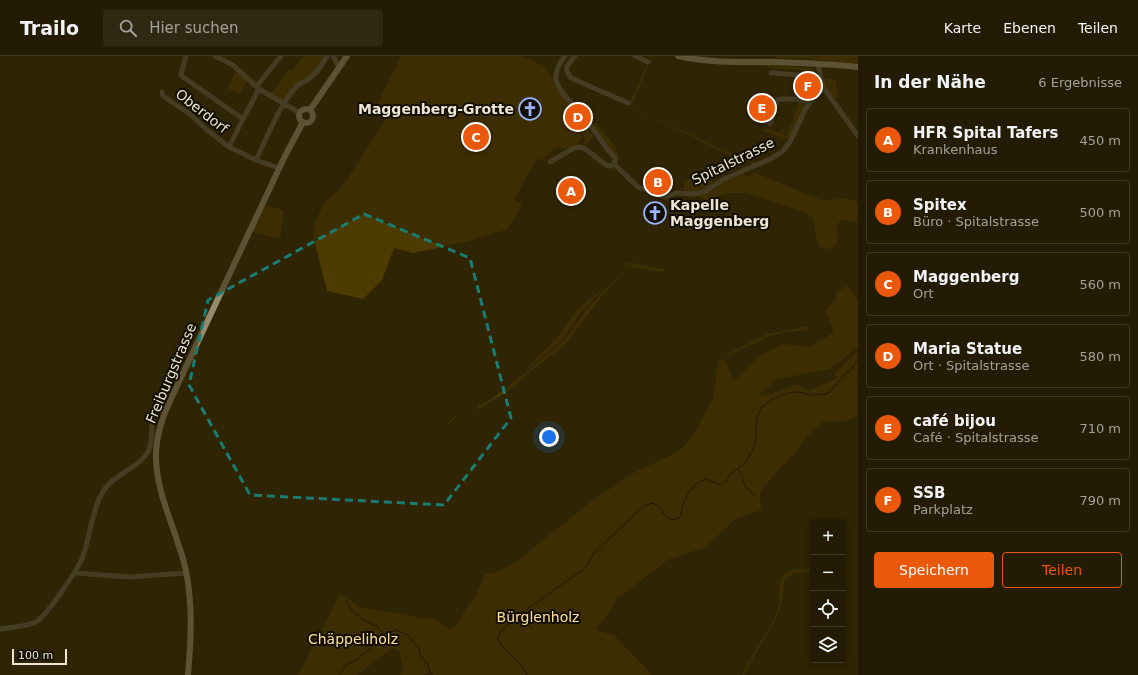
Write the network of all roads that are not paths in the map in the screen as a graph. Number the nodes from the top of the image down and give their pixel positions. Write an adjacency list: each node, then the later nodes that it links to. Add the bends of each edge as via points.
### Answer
1 (186, 56): 25 (street, Oberdorf, via 181,74 183,77)
2 (215, 56): 17 (street, via 233,65)
3 (281, 56): 17 (street, Oberdorf)
4 (327, 56): 21 (street, via 315,75 301,82)
5 (333, 56): 14 (street)
6 (347, 56): 14 (main road, Freiburgstrasse)
7 (565, 56): 32 (street, Spitalstrasse, via 556,71 558,86 614,157)
8 (575, 56): 22 (street, via 567,66 571,78)
9 (634, 56): 12 (street)
10 (678, 56): 11 (main road, via 724,62)
11 (773, 59): 13 (main road)
12 (648, 62)
13 (818, 64): 15 (main road); 18 (street)
14 (339, 67): 23 (main road, Freiburgstrasse)
15 (858, 67)
16 (771, 73): 20 (street, via 800,75)
17 (258, 87): 21 (street); 25 (street, Oberdorf)
18 (823, 87): 20 (street, Spitalstrasse); 28 (street)
19 (162, 92): 29 (street, Oberdorf, via 163,96 191,115)
20 (808, 102): 27 (street, Spitalstrasse, via 778,100); 32 (street, Spitalstrasse, via 790,142 782,152 724,179 704,192 661,196 638,187)
21 (284, 103): 24 (street); 30 (street)
22 (628, 103)
23 (310, 110): 24 (main road, via 306,109); 26 (main road, Freiburgstrasse, via 312,120)
24 (300, 113): 26 (main road)
25 (243, 119): 29 (street, Oberdorf)
26 (303, 122): 33 (main road, Freiburgstrasse)
27 (770, 124)
28 (858, 136)
29 (229, 147): 30 (street, Oberdorf)
30 (256, 160): 33 (street, Oberdorf)
31 (550, 162): 32 (street, via 580,147 606,165)
32 (614, 164)
33 (279, 168): 34 (main road, Freiburgstrasse)
34 (165, 410): 35 (street, via 159,408 153,414 150,447 146,454 111,481 101,495 94,510 83,557); 36 (main road, Freiburgstrasse, via 158,436 156,468)
35 (76, 572): 36 (street, via 129,577); 37 (street, via 37,621)
36 (186, 573): 38 (main road, Freiburgstrasse, via 191,622)
37 (0, 629)
38 (188, 675)

